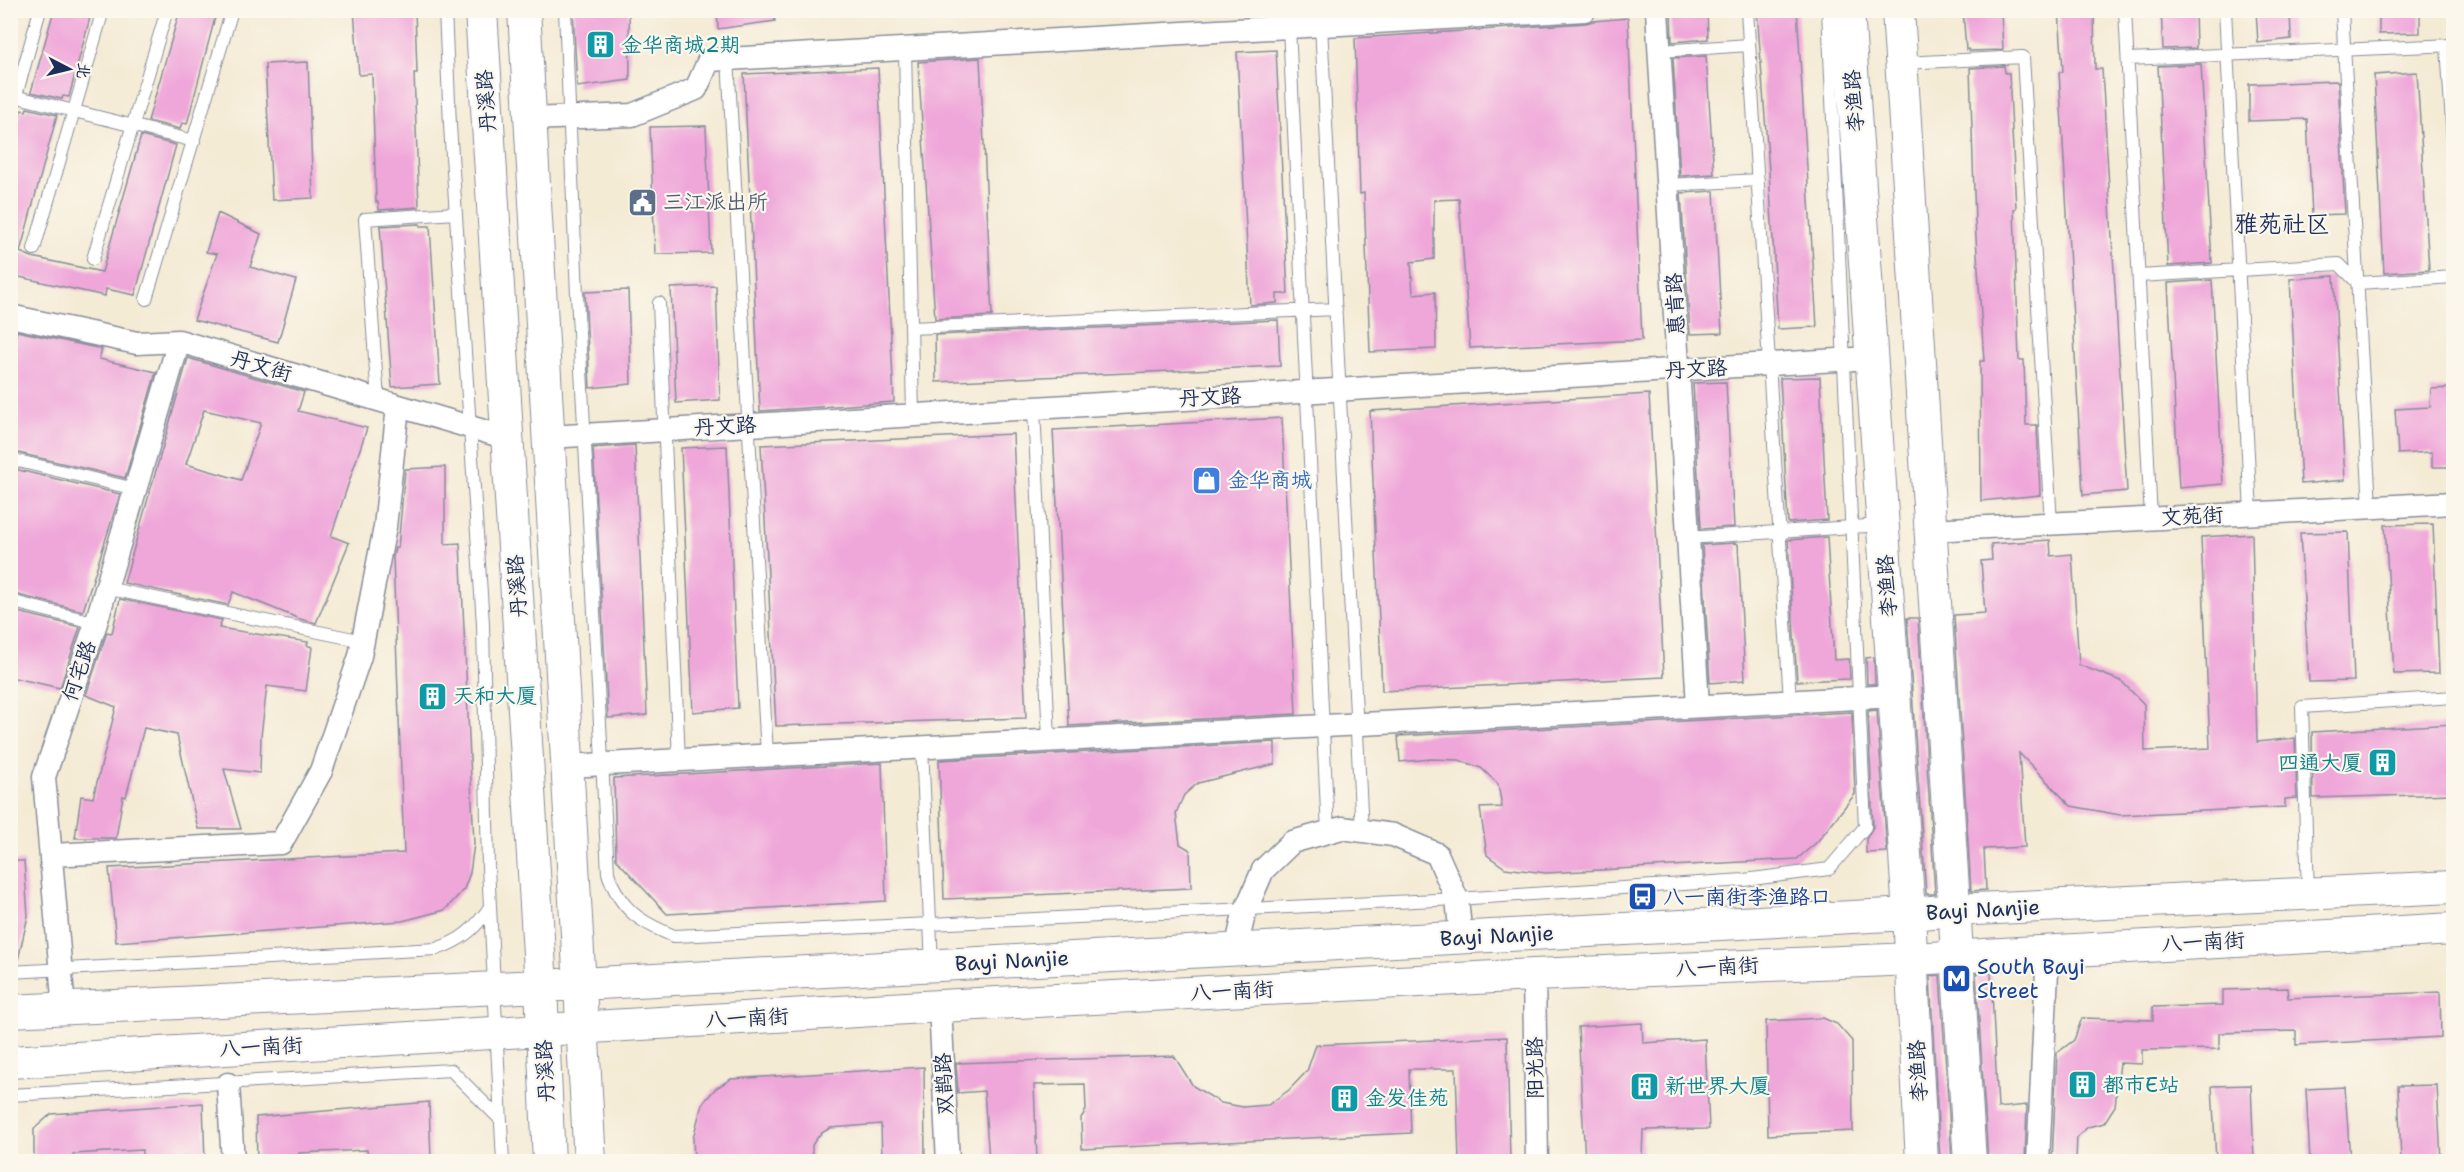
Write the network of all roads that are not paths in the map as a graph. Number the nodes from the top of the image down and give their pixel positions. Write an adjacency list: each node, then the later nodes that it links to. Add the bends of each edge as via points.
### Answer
1 (40, 10): 29 (lane)
2 (103, 10): 30 (lane)
3 (167, 10): 34 (lane)
4 (232, 10): 35 (lane)
5 (445, 10): 39 (lane)
6 (481, 10): 66 (main road, 丹溪路)
7 (524, 10): 33 (main road, 丹溪路)
8 (565, 10): 32 (lane)
9 (1585, 10): 18 (street)
10 (1658, 10): 24 (street, 惠肯路)
11 (1747, 10): 20 (lane)
12 (1828, 10): 53 (lane)
13 (1848, 10): 53 (main road, 李渔路)
14 (1898, 10): 28 (main road)
15 (2125, 10): 27 (lane)
16 (2225, 10): 25 (lane)
17 (2342, 10): 23 (lane)
18 (1477, 14): 19 (street)
19 (1308, 22): 22 (street); 48 (lane); 49 (lane)
20 (1749, 45): 24 (lane); 37 (lane)
21 (2450, 45): 23 (lane); 36 (lane)
22 (905, 49): 26 (street); 51 (lane)
23 (2345, 49): 25 (lane); 45 (lane)
24 (1660, 51): 38 (street, 惠肯路)
25 (2227, 55): 27 (lane); 42 (lane)
26 (728, 59): 32 (street, via 709,60 696,89 632,115); 61 (lane)
27 (2128, 59): 43 (lane)
28 (1902, 63): 73 (lane, via 2023,57); 76 (main road)
29 (13, 95): 30 (lane); 31 (lane)
30 (74, 111): 34 (lane); 40 (lane)
31 (10, 117)
32 (570, 118): 33 (street); 64 (lane)
33 (530, 119): 65 (main road, 丹溪路)
34 (133, 125): 35 (lane); 41 (lane)
35 (194, 141): 46 (lane)
36 (2454, 157)
37 (1758, 180): 38 (lane); 54 (lane)
38 (1668, 185): 55 (street, 惠肯路)
39 (456, 213): 58 (lane, via 365,219); 62 (lane)
40 (34, 249)
41 (93, 259)
42 (2238, 270): 43 (lane); 45 (lane, via 2339,264); 71 (lane)
43 (2139, 276): 72 (lane)
44 (2454, 277): 45 (lane)
45 (2358, 283): 70 (lane)
46 (146, 299)
47 (659, 303): 63 (lane)
48 (1336, 309): 49 (lane); 56 (lane)
49 (1303, 310): 51 (lane); 57 (lane)
50 (10, 316): 52 (street, 丹文街, via 137,343)
51 (911, 328): 60 (lane)
52 (179, 341): 58 (street, 丹文街); 68 (street, 何宅路)
53 (1858, 359): 54 (street, 丹文路); 74 (main road, 李渔路); 75 (lane)
54 (1769, 364): 55 (street, 丹文路); 77 (lane)
55 (1678, 370): 56 (street, 丹文路); 78 (street, 惠肯路)
56 (1340, 390): 57 (street, 丹文路); 88 (lane)
57 (1307, 392): 59 (street, 丹文路); 89 (lane)
58 (388, 403): 62 (street, 丹文街); 82 (street, via 385,527)
59 (1034, 408): 60 (street, 丹文路); 90 (lane)
60 (913, 415): 61 (street, 丹文路)
61 (748, 425): 63 (street, 丹文路); 92 (lane)
62 (470, 428): 66 (street, 丹文街); 102 (lane, via 483,624)
63 (665, 430): 64 (street, 丹文路); 93 (lane)
64 (585, 435): 65 (street, 丹文路); 94 (lane)
65 (549, 437): 95 (main road, 丹溪路)
66 (507, 438): 118 (main road, 丹溪路)
67 (10, 459): 68 (lane)
68 (135, 489): 79 (street, 何宅路)
69 (2454, 503): 70 (street, 文苑街)
70 (2370, 507): 71 (street, 文苑街)
71 (2251, 513): 72 (street, 文苑街)
72 (2151, 519): 73 (street, 文苑街)
73 (2051, 524): 76 (street, 文苑街)
74 (1883, 525): 75 (lane); 83 (main road, 李渔路)
75 (1852, 527): 77 (lane); 84 (lane)
76 (1930, 530): 104 (main road)
77 (1779, 532): 78 (lane); 86 (lane)
78 (1688, 538): 87 (street, 惠肯路)
79 (106, 588): 81 (street, 何宅路); 82 (lane)
80 (10, 601): 81 (lane)
81 (96, 623): 98 (street, 何宅路, via 44,777)
82 (363, 641): 98 (street, via 321,771 281,843)
83 (1895, 696): 84 (street); 105 (main road, 李渔路)
84 (1860, 698): 86 (street); 101 (lane, via 1865,827 1829,869 1744,880)
85 (2454, 698): 100 (lane, via 2302,707)
86 (1790, 701): 87 (street)
87 (1698, 706): 88 (street)
88 (1357, 723): 89 (street); 96 (lane)
89 (1323, 725): 90 (street); 97 (lane)
90 (1049, 740): 91 (street)
91 (922, 747): 92 (street); 106 (lane)
92 (767, 755): 93 (street)
93 (679, 760): 94 (street)
94 (603, 764): 95 (street); 106 (lane, via 608,873 615,893 632,913 652,927 674,936)
95 (568, 766): 117 (main road, 丹溪路)
96 (1362, 831): 97 (street, via 1342,828); 101 (street, via 1393,835 1437,854)
97 (1328, 832): 103 (street, via 1292,842 1263,870)
98 (51, 855): 114 (street, 何宅路)
99 (2454, 887): 100 (main road, Bayi Nanjie)
100 (2308, 893): 104 (main road, Bayi Nanjie)
101 (1457, 899): 103 (lane); 108 (street)
102 (490, 907): 114 (lane, via 477,926 456,942 436,949); 119 (lane)
103 (1247, 909): 106 (lane); 109 (street)
104 (1954, 910): 105 (main road, Bayi Nanjie); 111 (main road)
105 (1909, 914): 108 (main road, Bayi Nanjie); 112 (main road, 李渔路)
106 (930, 923): 113 (lane)
107 (2454, 929): 110 (main road, 八一南街)
108 (1461, 938): 109 (main road, Bayi Nanjie)
109 (1236, 950): 113 (main road, Bayi Nanjie)
110 (2048, 950): 111 (main road, 八一南街); 138 (street)
111 (1959, 955): 112 (main road, 八一南街); 137 (main road)
112 (1912, 959): 116 (main road, 八一南街); 136 (main road, 李渔路)
113 (933, 966): 117 (main road, Bayi Nanjie)
114 (61, 969): 115 (lane); 121 (street, 何宅路)
115 (10, 972)
116 (1534, 975): 120 (main road, 八一南街); 135 (street, 阳光路)
117 (580, 984): 118 (main road, Bayi Nanjie); 123 (main road, 丹溪路)
118 (542, 986): 119 (main road); 124 (main road, 丹溪路)
119 (494, 988): 121 (main road); 125 (lane)
120 (940, 1006): 123 (main road, 八一南街); 134 (street, 双鹊路)
121 (64, 1008): 122 (main road)
122 (10, 1011)
123 (583, 1028): 124 (main road, 八一南街); 133 (main road, 丹溪路)
124 (543, 1030): 125 (main road, 八一南街); 132 (main road, 丹溪路)
125 (496, 1033): 126 (main road, 八一南街); 129 (lane)
126 (10, 1062)
127 (228, 1084): 128 (lane); 129 (lane, via 452,1070); 130 (street)
128 (10, 1095)
129 (501, 1120): 131 (lane)
130 (233, 1161)
131 (503, 1161)
132 (549, 1161)
133 (590, 1161)
134 (948, 1161)
135 (1537, 1161)
136 (1922, 1161)
137 (1970, 1161)
138 (2038, 1161)

